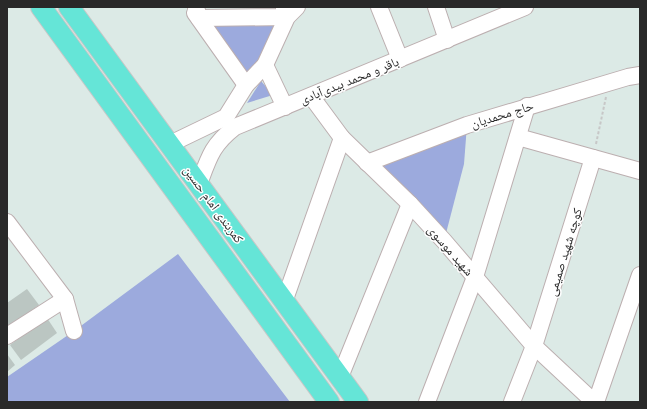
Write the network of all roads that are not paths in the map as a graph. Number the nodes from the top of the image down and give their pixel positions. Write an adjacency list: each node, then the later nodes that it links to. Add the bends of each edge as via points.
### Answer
1 (41, 7): 20 (main road, کمربندی امام حسین)
2 (69, 7): 19 (main road, کمربندی امام حسین)
3 (379, 7): 9 (street)
4 (436, 7): 8 (street)
5 (525, 7): 8 (street, باقر و محمد بیدی‌آبادی)
6 (289, 10): 7 (street); 10 (street)
7 (195, 11): 12 (street)
8 (447, 40): 9 (street, باقر و محمد بیدی‌آبادی)
9 (400, 59): 13 (street, باقر و محمد بیدی‌آبادی)
10 (265, 65): 12 (street); 15 (street)
11 (640, 75): 14 (street, حاج محمدیان)
12 (246, 85): 16 (street)
13 (311, 96): 15 (street, باقر و محمد بیدی‌آبادی); 18 (street, شهید موسوی)
14 (527, 106): 17 (street); 22 (street, حاج محمدیان, via 467,124)
15 (285, 107): 16 (street, باقر و محمد بیدی‌آبادی)
16 (230, 122): 19 (street); 24 (street, باقر و محمد بیدی‌آبادی, via 223,137 210,152)
17 (518, 137): 21 (street); 28 (street)
18 (342, 138): 22 (street, شهید موسوی); 30 (street)
19 (170, 144): 20 (main road); 24 (main road, کمربندی امام حسین)
20 (151, 157): 35 (main road, کمربندی امام حسین)
21 (593, 158): 23 (street); 33 (street, کوچه شهید صمیمی)
22 (367, 163): 25 (street, شهید موسوی)
23 (640, 171)
24 (199, 184): 30 (main road, کمربندی امام حسین)
25 (410, 204): 28 (street, شهید موسوی); 34 (street)
26 (10, 232): 29 (street)
27 (640, 275): 39 (street)
28 (475, 277): 33 (street, شهید موسوی); 37 (street)
29 (65, 299): 31 (street); 32 (street)
30 (284, 302): 34 (main road, کمربندی امام حسین)
31 (74, 331)
32 (7, 336)
33 (534, 346): 38 (street, کوچه شهید صمیمی); 39 (street, شهید موسوی)
34 (340, 377): 36 (main road, کمربندی امام حسین)
35 (329, 402)
36 (358, 402)
37 (426, 402)
38 (512, 402)
39 (595, 402)

